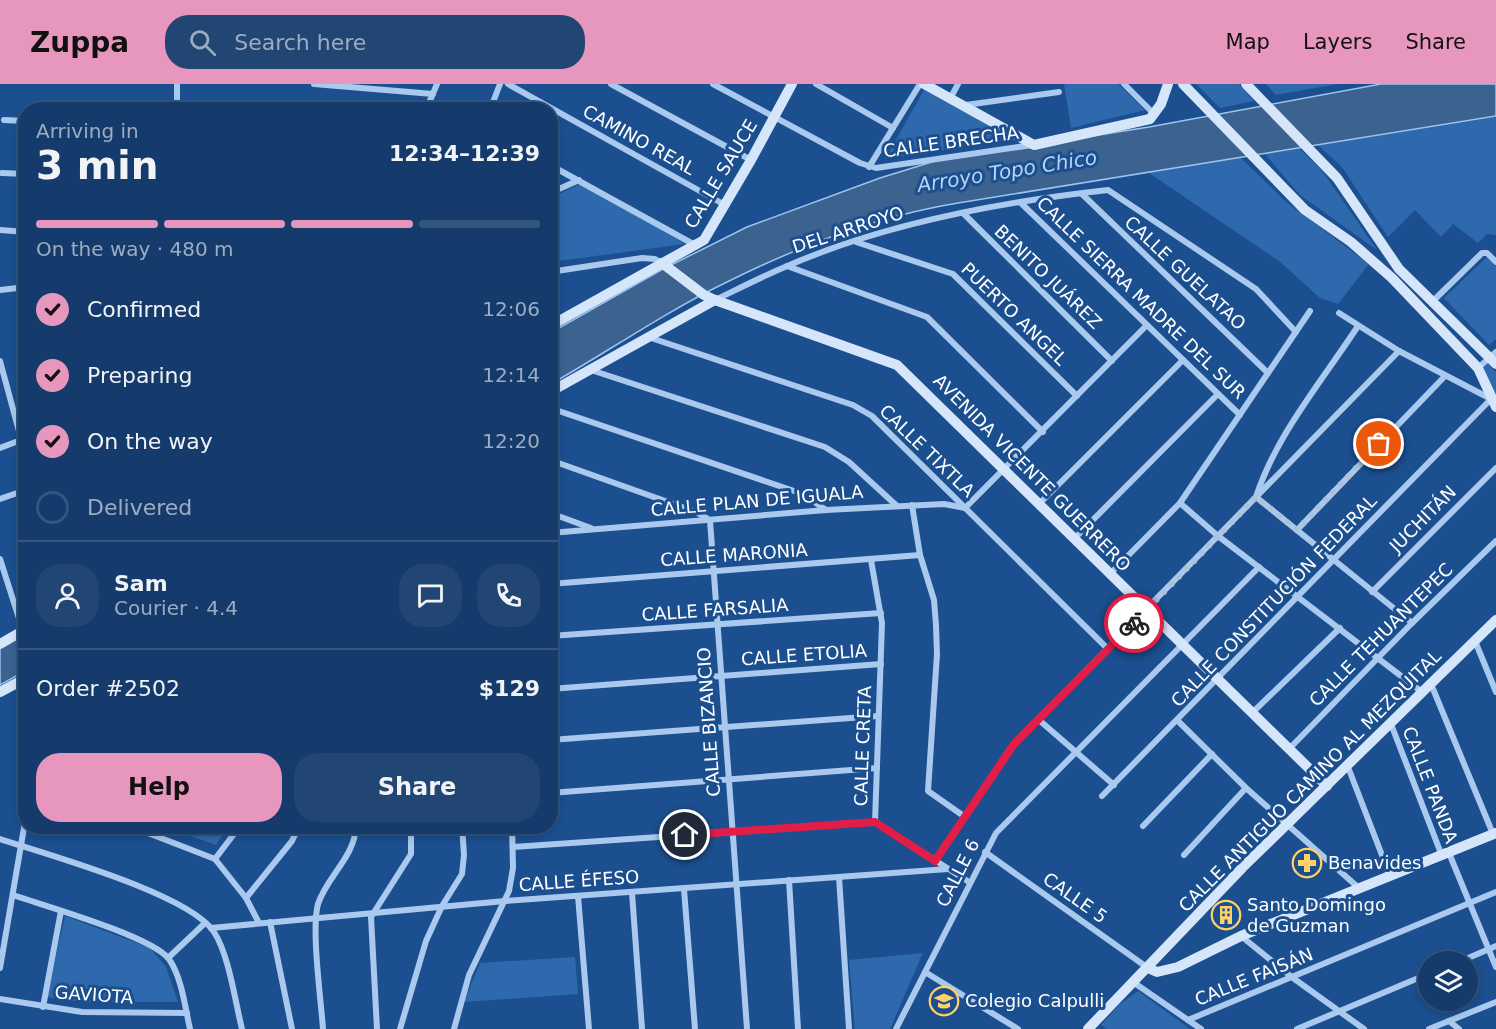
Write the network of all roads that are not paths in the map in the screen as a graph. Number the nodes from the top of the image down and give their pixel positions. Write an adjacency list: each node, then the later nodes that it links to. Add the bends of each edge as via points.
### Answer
1 (177, 84): 19 (street)
2 (314, 84): 17 (street)
3 (437, 84): 17 (street)
4 (500, 84): 21 (street)
5 (508, 84): 22 (street, CAMINO REAL)
6 (611, 84): 31 (street)
7 (713, 84): 26 (street, CALLE BRECHA)
8 (792, 84): 26 (street, CALLE SAUCE)
9 (816, 84): 29 (street)
10 (922, 84): 18 (street); 29 (street)
11 (958, 84): 18 (street)
12 (1124, 84): 25 (street)
13 (1168, 84): 25 (street)
14 (1183, 84): 66 (street, via 1305,210 1379,265)
15 (1246, 84): 53 (street, via 1344,187 1390,258)
16 (1059, 92): 23 (street)
17 (433, 94): 20 (street)
18 (951, 97): 23 (street)
19 (177, 102)
20 (430, 102)
21 (493, 102)
22 (540, 102)
23 (965, 105): 30 (street)
24 (558, 112): 40 (street, CAMINO REAL)
25 (1155, 115): 30 (street, via 1141,122)
26 (774, 118): 31 (street, CALLE SAUCE); 32 (street, CALLE BRECHA)
27 (4, 120): 28 (street)
28 (18, 121)
29 (893, 128): 32 (street)
30 (1034, 145): 32 (street, CALLE BRECHA, via 888,168)
31 (751, 160): 40 (street, CALLE SAUCE)
32 (869, 167)
33 (558, 169): 36 (street)
34 (2, 173): 35 (street)
35 (18, 174)
36 (579, 180): 37 (street); 45 (street)
37 (558, 190)
38 (1082, 195): 39 (street, DEL ARROYO); 59 (street, DEL ARROYO, via 1109,190 1256,289); 68 (street, CALLE GUELATAO)
39 (1021, 203): 41 (street, DEL ARROYO); 57 (street, CALLE SIERRA MADRE DEL SUR)
40 (725, 205): 45 (street, CALLE SAUCE, via 708,235)
41 (964, 214): 44 (street, DEL ARROYO); 65 (street, BENITO JUÁREZ)
42 (0, 230): 43 (street)
43 (18, 231)
44 (855, 242): 48 (street, DEL ARROYO); 74 (street, PUERTO ANGEL, via 953,274)
45 (695, 246): 47 (street, CALLE SAUCE)
46 (1496, 262): 53 (street, via 1486,252)
47 (662, 263): 49 (street, via 642,258); 52 (street, AVENIDA VICENTE GUERRERO); 56 (street, CALLE SAUCE)
48 (787, 266): 52 (street, DEL ARROYO); 79 (street, via 927,317)
49 (558, 271)
50 (18, 287): 51 (street)
51 (0, 290)
52 (715, 300): 60 (street); 84 (street, AVENIDA VICENTE GUERRERO, via 897,365)
53 (1433, 301): 62 (street)
54 (1311, 311): 59 (street)
55 (1339, 313): 58 (street)
56 (558, 322)
57 (1147, 325): 63 (street, CALLE SIERRA MADRE DEL SUR); 65 (street)
58 (1358, 326): 61 (street); 86 (street, via 1284,436 1266,468)
59 (1296, 332): 68 (street)
60 (647, 337): 67 (street); 92 (street, CALLE TIXTLA, via 853,405 885,428)
61 (1399, 351): 69 (street); 86 (street)
62 (1494, 358): 66 (street)
63 (1183, 360): 73 (street, CALLE SIERRA MADRE DEL SUR); 89 (street)
64 (0, 361): 71 (street)
65 (1112, 361): 74 (street)
66 (1478, 369): 75 (street)
67 (591, 370): 70 (street); 90 (street, via 825,447 849,462)
68 (1268, 373): 77 (street)
69 (1445, 376): 75 (street); 97 (street)
70 (558, 388)
71 (8, 390): 72 (street); 78 (street)
72 (0, 393)
73 (1218, 394): 77 (street, CALLE SIERRA MADRE DEL SUR); 100 (street)
74 (1077, 396): 79 (street)
75 (1493, 403): 105 (street, CALLE CONSTITUCIÓN FEDERAL)
76 (558, 411): 93 (street, via 803,494)
77 (1240, 415): 88 (street)
78 (18, 428)
79 (1043, 432): 84 (street)
80 (18, 441): 81 (street)
81 (0, 448)
82 (558, 463): 95 (street)
83 (1496, 468): 110 (street, JUCHITÁN)
84 (1004, 472): 89 (street, AVENIDA VICENTE GUERRERO); 92 (street)
85 (18, 493): 87 (street)
86 (1256, 497): 97 (street); 99 (street)
87 (0, 499)
88 (1180, 503): 99 (street); 108 (street)
89 (1038, 505): 100 (street, AVENIDA VICENTE GUERRERO)
90 (897, 506): 91 (street, CALLE PLAN DE IGUALA); 93 (street, CALLE PLAN DE IGUALA)
91 (912, 506): 92 (street, CALLE PLAN DE IGUALA, via 944,504); 102 (street)
92 (965, 508): 124 (street, CALLE TIXTLA)
93 (826, 510): 95 (street, CALLE PLAN DE IGUALA)
94 (558, 516): 96 (street)
95 (710, 520): 96 (street, CALLE PLAN DE IGUALA); 107 (street, CALLE BIZANCIO)
96 (594, 530): 98 (street, CALLE PLAN DE IGUALA)
97 (1297, 530): 105 (street)
98 (558, 532)
99 (1218, 536): 106 (street); 112 (street)
100 (1074, 539): 108 (street, AVENIDA VICENTE GUERRERO)
101 (1496, 541): 116 (street, CALLE TEHUANTEPEC)
102 (920, 555): 104 (street, CALLE MARONIA); 153 (street, via 934,600 937,654 928,791)
103 (0, 559): 113 (street)
104 (871, 560): 107 (street, CALLE MARONIA); 114 (street, CALLE CRETA)
105 (1334, 561): 110 (street); 111 (street, CALLE CONSTITUCIÓN FEDERAL)
106 (1259, 567): 111 (street); 123 (street, CALLE 6)
107 (713, 572): 109 (street, CALLE MARONIA); 117 (street, CALLE BIZANCIO)
108 (1110, 574): 112 (street, AVENIDA VICENTE GUERRERO)
109 (558, 583)
110 (1372, 592): 116 (street)
111 (1299, 597): 118 (street); 128 (street, CALLE CONSTITUCIÓN FEDERAL)
112 (1147, 610): 123 (street, AVENIDA VICENTE GUERRERO); 124 (street)
113 (18, 612)
114 (881, 613): 117 (street, CALLE FARSALIA); 126 (street, CALLE CRETA)
115 (1496, 620): 121 (street, CALLE ANTIGUO CAMINO AL MEZQUITAL)
116 (1412, 623): 125 (street, CALLE TEHUANTEPEC)
117 (717, 625): 120 (street, CALLE FARSALIA); 127 (street, CALLE BIZANCIO)
118 (1340, 628): 125 (street); 135 (street)
119 (18, 634): 122 (street)
120 (558, 635)
121 (1475, 641): 130 (street, CALLE ANTIGUO CAMINO AL MEZQUITAL); 134 (street)
122 (0, 644)
123 (1182, 645): 128 (street, AVENIDA VICENTE GUERRERO); 143 (street, CALLE 6)
124 (1107, 648): 137 (street)
125 (1379, 659): 133 (street); 142 (street, CALLE TEHUANTEPEC)
126 (881, 664): 127 (street, CALLE ETOLIA); 136 (street, CALLE CRETA)
127 (720, 677): 131 (street, CALLE ETOLIA); 140 (street, CALLE BIZANCIO)
128 (1217, 679): 135 (street, AVENIDA VICENTE GUERRERO); 138 (street, CALLE CONSTITUCIÓN FEDERAL)
129 (18, 682): 132 (street)
130 (1431, 684): 133 (street, CALLE ANTIGUO CAMINO AL MEZQUITAL); 166 (street)
131 (558, 688)
132 (0, 692)
133 (1422, 692): 139 (street, CALLE ANTIGUO CAMINO AL MEZQUITAL)
134 (1496, 692)
135 (1252, 714): 142 (street, AVENIDA VICENTE GUERRERO)
136 (878, 716): 140 (street); 146 (street, CALLE CRETA)
137 (1039, 720): 143 (street); 153 (street, via 1014,744)
138 (1178, 721): 144 (street); 148 (street, CALLE CONSTITUCIÓN FEDERAL)
139 (1390, 724): 145 (street, CALLE ANTIGUO CAMINO AL MEZQUITAL); 172 (street, CALLE PANDA)
140 (724, 728): 141 (street); 147 (street, CALLE BIZANCIO)
141 (558, 739)
142 (1288, 750): 149 (street, AVENIDA VICENTE GUERRERO)
143 (1077, 753): 148 (street); 170 (street, CALLE 6, via 996,832)
144 (1212, 754): 150 (street); 156 (street)
145 (1348, 767): 149 (street, CALLE ANTIGUO CAMINO AL MEZQUITAL); 177 (street)
146 (877, 768): 147 (street); 154 (street, CALLE CRETA)
147 (728, 780): 151 (street); 157 (street, CALLE BIZANCIO)
148 (1114, 785): 152 (street, CALLE CONSTITUCIÓN FEDERAL)
149 (1327, 786): 155 (street, CALLE ANTIGUO CAMINO AL MEZQUITAL)
150 (1246, 788): 155 (street); 171 (street)
151 (558, 792)
152 (1102, 796)
153 (965, 817): 174 (street)
154 (875, 822): 157 (street); 174 (street, CALLE CRETA)
155 (1287, 825): 182 (street); 203 (street, CALLE ANTIGUO CAMINO AL MEZQUITAL)
156 (1143, 826)
157 (731, 832): 169 (street); 180 (street, CALLE BIZANCIO)
158 (23, 834): 168 (street)
159 (151, 834): 173 (street)
160 (234, 834): 173 (street)
161 (295, 834): 187 (street)
162 (354, 834): 193 (street, via 352,847 324,889)
163 (411, 834): 192 (street, via 411,854)
164 (463, 834): 190 (street, via 462,874)
165 (512, 834): 169 (street)
166 (1495, 834): 172 (street)
167 (0, 839): 168 (street)
168 (21, 846): 185 (street); 195 (street, via 175,900)
169 (513, 847): 188 (street, via 512,878)
170 (985, 852): 179 (street, CALLE 6); 203 (street, CALLE 5)
171 (1184, 855)
172 (1445, 855): 177 (street); 189 (street, CALLE PANDA)
173 (215, 859): 187 (street)
174 (935, 861): 175 (street, CALLE CRETA)
175 (948, 869): 176 (street, CALLE ÉFESO); 179 (street, CALLE CRETA)
176 (839, 877): 178 (street, CALLE ÉFESO); 228 (street)
177 (1390, 877): 182 (street)
178 (789, 880): 180 (street, CALLE ÉFESO); 227 (street)
179 (969, 882): 205 (street, CALLE 6)
180 (736, 884): 181 (street, CALLE ÉFESO); 226 (street, CALLE BIZANCIO)
181 (684, 889): 184 (street, CALLE ÉFESO); 225 (street)
182 (1360, 889): 198 (street)
183 (1496, 892): 189 (street, CALLE FAISÁN)
184 (632, 893): 186 (street, CALLE ÉFESO); 224 (street)
185 (13, 895): 191 (street); 202 (street)
186 (578, 896): 188 (street, CALLE ÉFESO); 223 (street)
187 (246, 898): 196 (street)
188 (505, 901): 190 (street, CALLE ÉFESO); 222 (street, via 465,984)
189 (1470, 903): 199 (street, CALLE PANDA); 206 (street, CALLE FAISÁN)
190 (442, 906): 192 (street, CALLE ÉFESO); 221 (street, via 417,964)
191 (61, 911): 201 (street, via 142,941); 211 (street)
192 (371, 914): 193 (street, CALLE ÉFESO); 220 (street)
193 (315, 917): 194 (street, CALLE ÉFESO); 219 (street)
194 (270, 922): 196 (street, CALLE ÉFESO); 218 (street)
195 (205, 923): 197 (street); 201 (street)
196 (259, 923): 197 (street, CALLE ÉFESO)
197 (211, 928): 217 (street, via 225,961)
198 (1241, 936): 203 (street, via 1178,967 1157,972); 206 (street)
199 (1492, 948): 200 (street); 204 (street, CALLE PANDA)
200 (1478, 954)
201 (168, 958): 213 (street)
202 (0, 968)
203 (1148, 968): 208 (street, CALLE ANTIGUO CAMINO AL MEZQUITAL)
204 (1496, 968)
205 (925, 972): 229 (street, CALLE 6); 230 (street)
206 (1293, 978): 212 (street); 214 (street, CALLE FAISÁN)
207 (1418, 978): 212 (street)
208 (1133, 982): 214 (street); 231 (street, CALLE ANTIGUO CAMINO AL MEZQUITAL)
209 (0, 999): 211 (street, GAVIOTA)
210 (1496, 1002): 215 (street)
211 (43, 1007): 213 (street, GAVIOTA, via 107,1013)
212 (1338, 1011): 233 (street); 234 (street)
213 (187, 1013): 216 (street)
214 (1188, 1020): 232 (street)
215 (1449, 1021): 235 (street); 236 (street)
216 (190, 1029)
217 (242, 1029)
218 (292, 1029)
219 (322, 1029)
220 (377, 1029)
221 (400, 1029)
222 (454, 1029)
223 (589, 1029)
224 (642, 1029)
225 (695, 1029)
226 (747, 1029)
227 (798, 1029)
228 (849, 1029)
229 (896, 1029)
230 (1018, 1029)
231 (1088, 1029)
232 (1201, 1029)
233 (1297, 1029)
234 (1364, 1029)
235 (1429, 1029)
236 (1459, 1029)

